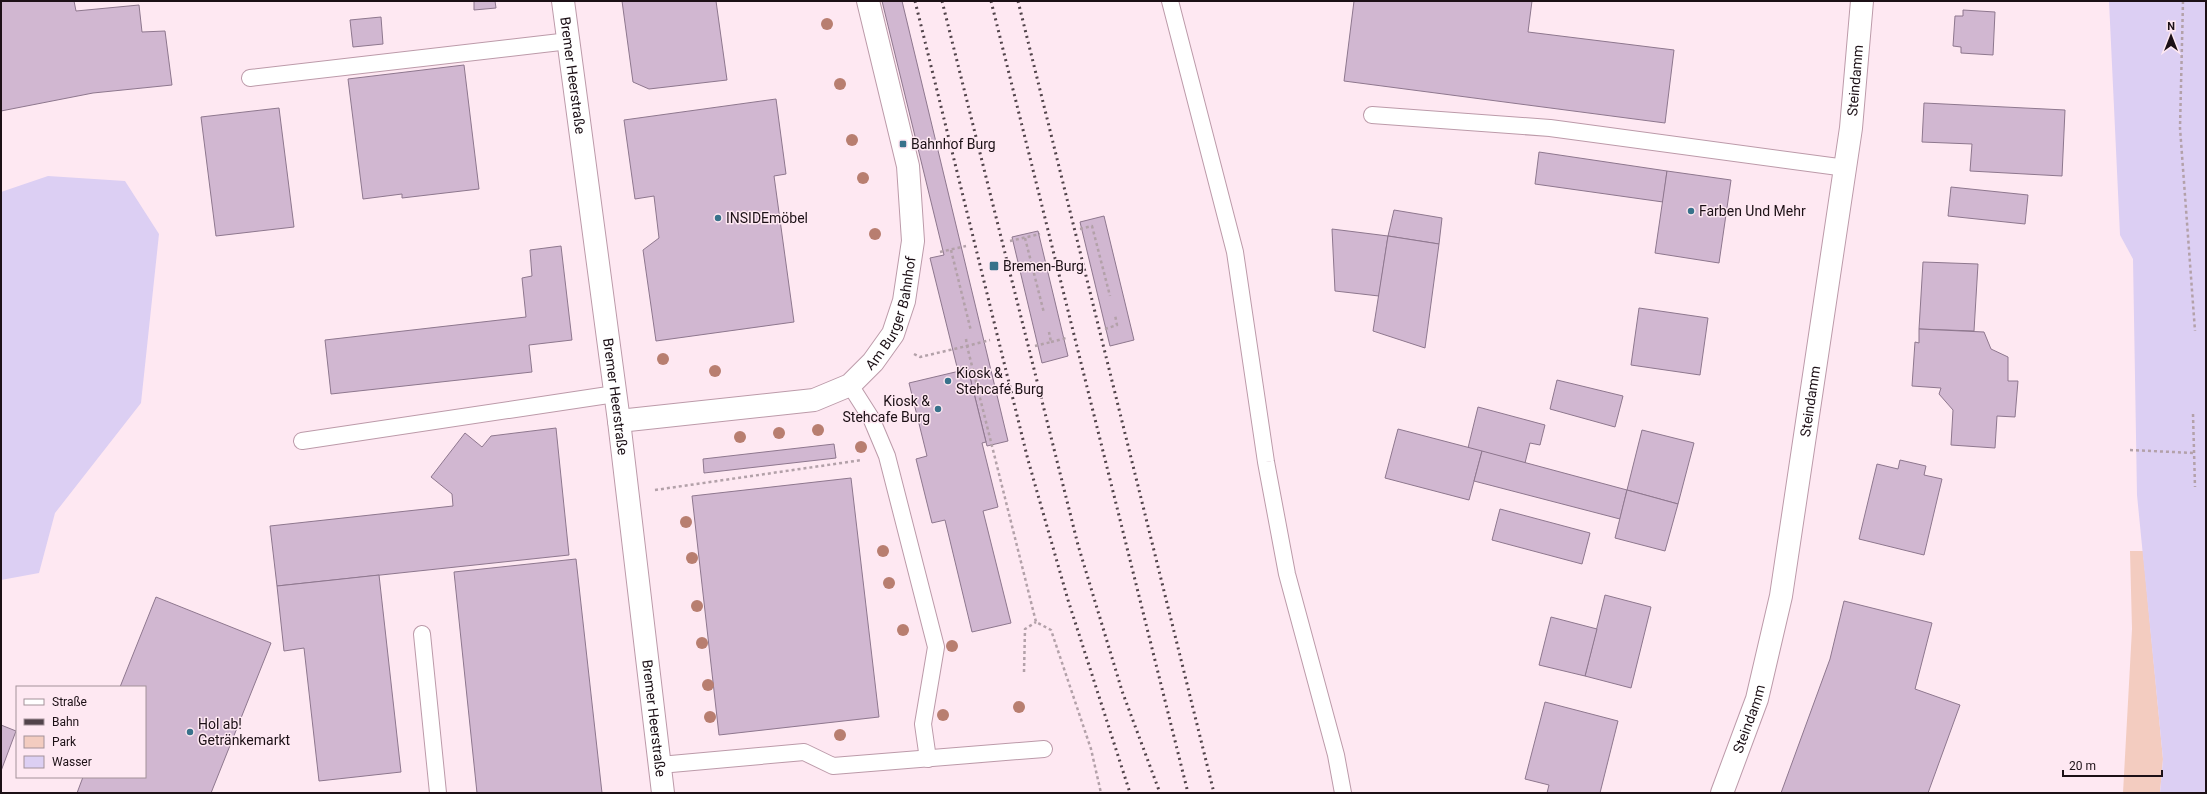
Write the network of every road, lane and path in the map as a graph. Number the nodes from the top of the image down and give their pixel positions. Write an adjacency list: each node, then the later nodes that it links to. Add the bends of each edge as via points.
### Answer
1 (564, 1): 6 (street, Bremer Heerstraße)
2 (868, 1): 24 (street, Am Burger Bahnhof, via 908,166 913,241 904,301 893,334)
3 (1170, 1): 48 (lane, via 1235,252 1266,462 1287,574 1336,755)
4 (1862, 1): 9 (street, Steindamm, via 1852,128)
5 (2182, 1): 20 (path, via 2180,128)
6 (569, 41): 7 (lane); 30 (street, Bremer Heerstraße)
7 (250, 78)
8 (1372, 115): 9 (lane, via 1550,128)
9 (1846, 168): 49 (street, Steindamm, via 1781,596 1756,700)
10 (1080, 229): 15 (path, via 1092,226)
11 (1040, 234): 12 (path)
12 (1026, 238): 13 (path); 16 (path)
13 (1010, 241)
14 (966, 246): 19 (path, via 951,250)
15 (1110, 296)
16 (1044, 313)
17 (1115, 315): 18 (path, via 1118,325)
18 (1105, 329)
19 (971, 331)
20 (2195, 331)
21 (1048, 332): 26 (path)
22 (1066, 338): 26 (path)
23 (966, 339): 27 (path)
24 (888, 340): 27 (path, via 920,357); 29 (street, Am Burger Bahnhof, via 873,362)
25 (990, 340): 27 (path)
26 (1051, 342): 28 (path)
27 (967, 346): 39 (path)
28 (1035, 346)
29 (850, 385): 32 (street, Am Burger Bahnhof, via 814,400); 36 (lane, via 872,418)
30 (615, 394): 32 (street, Bremer Heerstraße); 33 (lane)
31 (2193, 414): 35 (path)
32 (619, 421): 38 (street, Bremer Heerstraße)
33 (302, 441)
34 (2130, 450): 35 (path)
35 (2194, 453): 37 (path)
36 (887, 456): 38 (path); 43 (lane, via 936,647 923,724)
37 (2195, 487)
38 (627, 494): 44 (street, Bremer Heerstraße)
39 (1036, 622): 41 (path, via 1026,629); 47 (path, via 1051,630 1091,749)
40 (422, 634): 45 (lane)
41 (1024, 672)
42 (1044, 749): 43 (lane)
43 (928, 759): 44 (lane, via 833,766 804,752)
44 (660, 765): 46 (street, Bremer Heerstraße)
45 (438, 793)
46 (663, 793)
47 (1101, 793)
48 (1343, 793)
49 (1722, 793)

